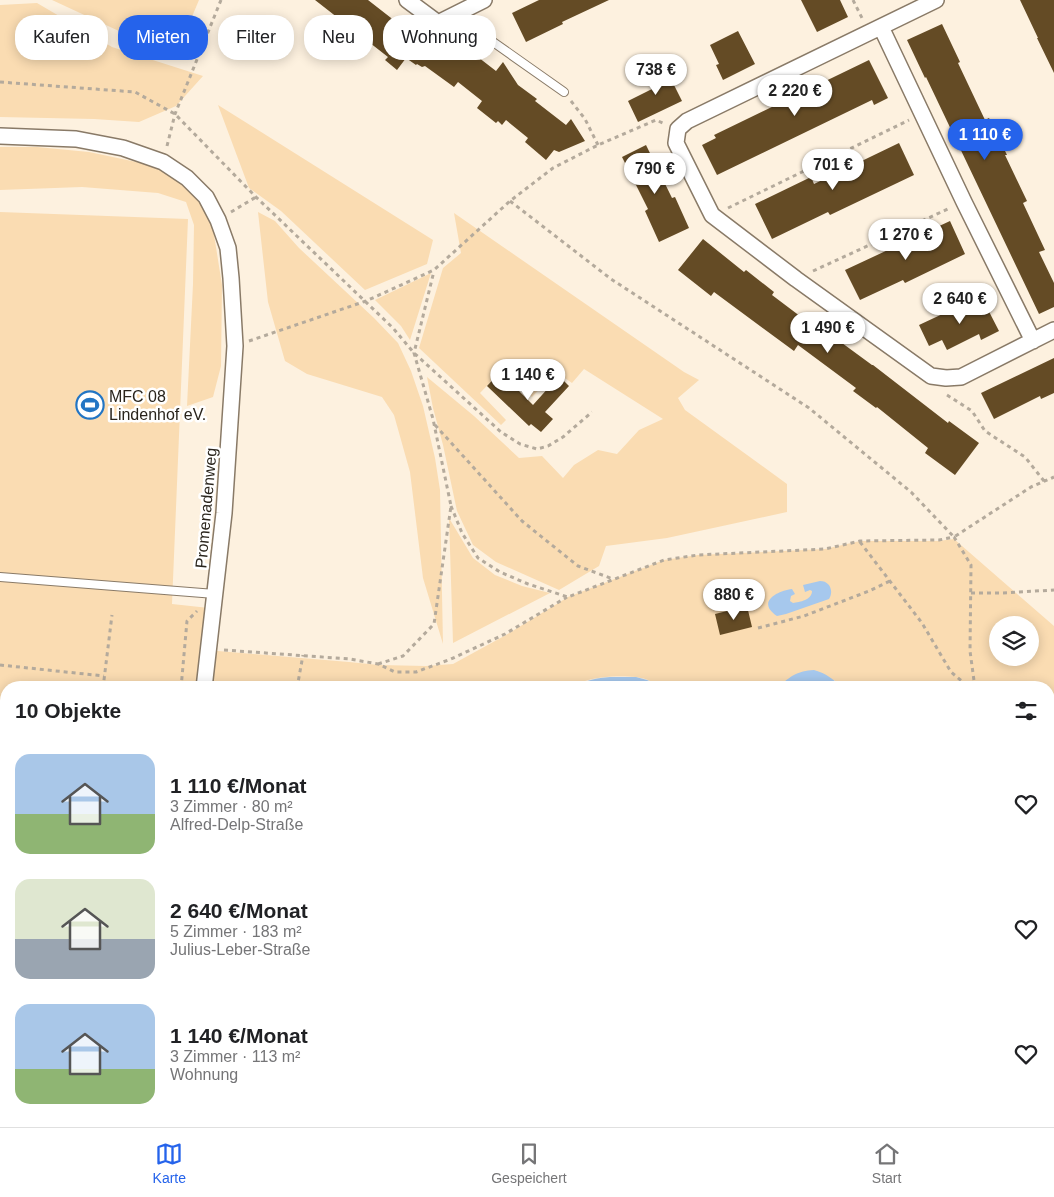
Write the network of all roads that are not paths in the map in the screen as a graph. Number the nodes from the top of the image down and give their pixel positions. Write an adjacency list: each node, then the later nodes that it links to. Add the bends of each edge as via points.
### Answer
1 (407, 0): 4 (street)
2 (484, 0): 5 (street)
3 (936, 0): 6 (street)
4 (427, 15)
5 (454, 15)
6 (875, 30): 11 (street, via 922,114); 11 (street, via 687,121 678,129 676,143 712,216 931,376 960,377)
7 (496, 44): 8 (lane)
8 (564, 92)
9 (0, 136): 13 (street, Promenadenweg, via 76,139 123,148 163,162 187,178 206,197 218,220 228,248 235,346)
10 (1054, 330): 11 (street)
11 (1033, 340)
12 (0, 577): 13 (lane)
13 (215, 594): 14 (street, Promenadenweg)
14 (205, 681)

